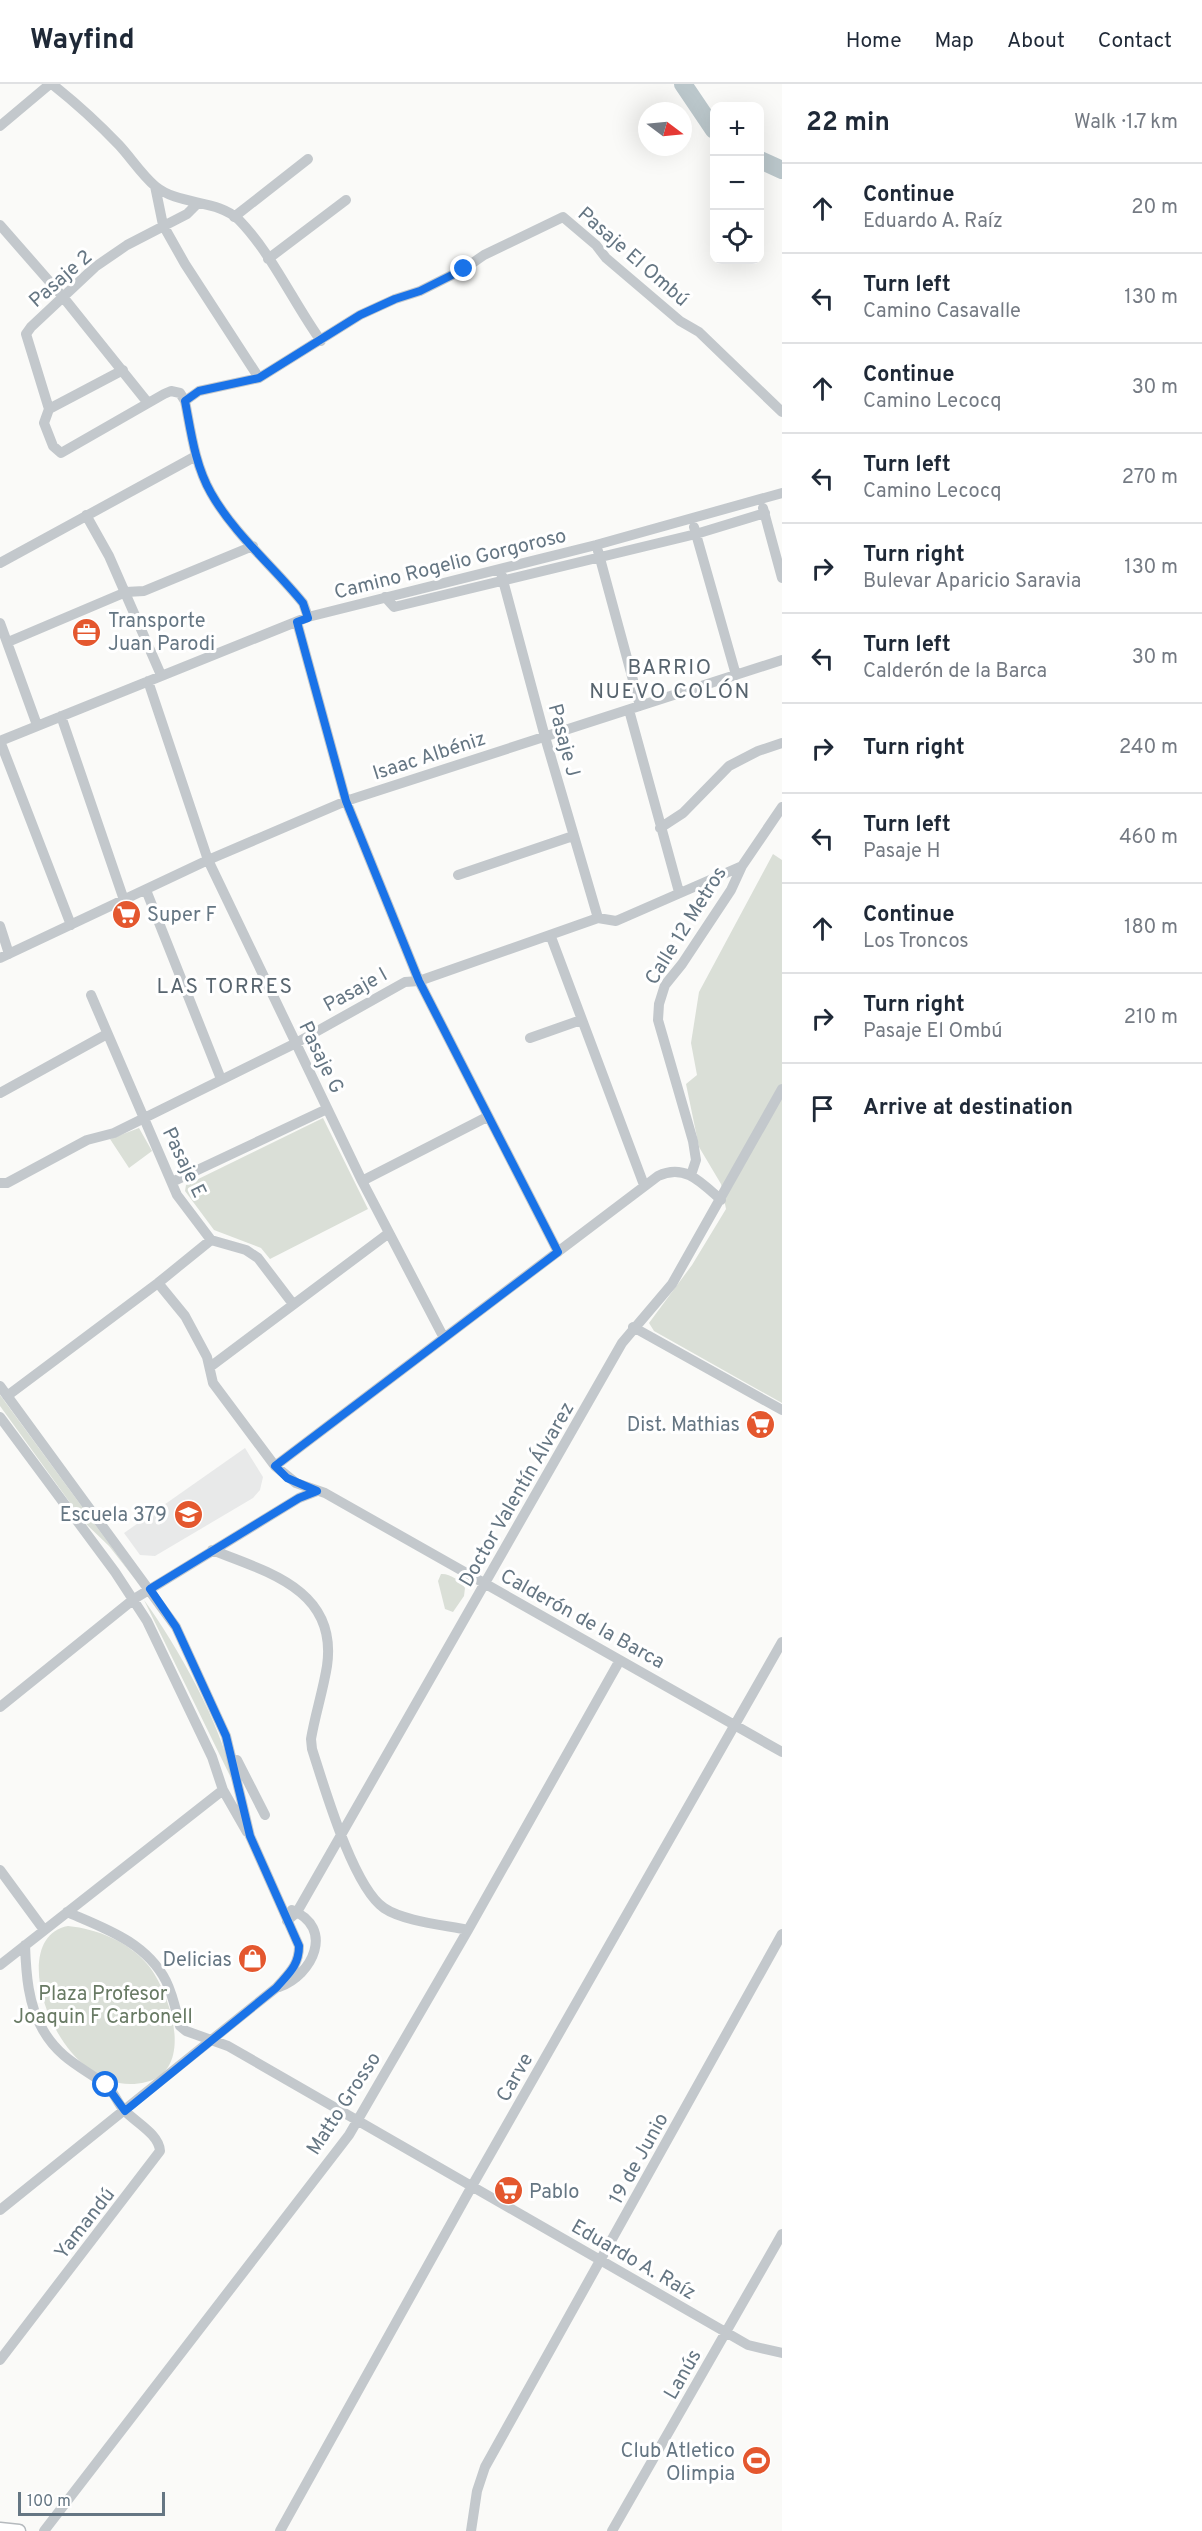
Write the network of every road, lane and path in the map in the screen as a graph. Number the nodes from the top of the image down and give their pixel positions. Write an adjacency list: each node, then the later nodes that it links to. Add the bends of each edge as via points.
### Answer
1 (51, 84): 2 (street); 4 (street, via 79,105)
2 (0, 126)
3 (308, 159): 7 (street)
4 (155, 186): 6 (street); 9 (street)
5 (346, 200): 10 (street)
6 (197, 204): 7 (street); 9 (street, Pasaje 2, via 187,214)
7 (234, 217): 10 (street)
8 (0, 225): 11 (street)
9 (163, 225): 11 (street, Pasaje 2, via 95,267); 14 (street)
10 (268, 259): 12 (street)
11 (63, 297): 13 (street); 17 (street, Pasaje 2, via 26,334)
12 (321, 341): 14 (street, Pasaje El Ombú); 18 (street, Pasaje El Ombú, via 360,315 420,291 563,217 680,321 699,332)
13 (123, 370): 16 (street); 17 (street)
14 (259, 378): 15 (street, Pasaje El Ombú, via 199,391)
15 (185, 401): 16 (street, via 180,393 171,391); 19 (street)
16 (148, 403): 17 (street, Pasaje 2, via 61,453 53,446 44,423)
17 (49, 408)
18 (782, 412)
19 (196, 456): 23 (street); 26 (street, via 216,502)
20 (782, 493): 21 (street, Camino Rogelio Gorgoroso)
21 (761, 499): 22 (street); 24 (street, Camino Rogelio Gorgoroso)
22 (765, 513): 25 (street); 30 (street)
23 (86, 514): 28 (street); 31 (street)
24 (692, 518): 25 (street); 27 (street, Camino Rogelio Gorgoroso)
25 (696, 534): 27 (street); 38 (street)
26 (253, 546): 31 (street, via 144,591); 32 (street, via 303,603)
27 (598, 550): 29 (street, Camino Rogelio Gorgoroso); 40 (street)
28 (0, 563)
29 (501, 575): 32 (street, Camino Rogelio Gorgoroso, via 385,597); 43 (street, Pasaje J)
30 (782, 578)
31 (126, 592): 35 (street); 37 (street)
32 (308, 618): 33 (street, Camino Rogelio Gorgoroso)
33 (297, 622): 37 (street, Camino Rogelio Gorgoroso); 46 (street)
34 (0, 623): 35 (street)
35 (8, 642): 42 (street)
36 (782, 660): 38 (street, Isaac Albéniz)
37 (161, 675): 39 (street, Camino Rogelio Gorgoroso)
38 (736, 675): 40 (street, Isaac Albéniz)
39 (148, 681): 41 (street, Camino Rogelio Gorgoroso); 50 (street, Pasaje G)
40 (634, 708): 43 (street, Isaac Albéniz); 48 (street)
41 (61, 716): 42 (street, Camino Rogelio Gorgoroso); 55 (street)
42 (37, 725): 44 (street, Camino Rogelio Gorgoroso)
43 (545, 737): 46 (street, Isaac Albéniz); 49 (street, Pasaje J)
44 (0, 741): 57 (street)
45 (782, 743): 48 (street, via 729,766 683,813)
46 (346, 801): 50 (street, Isaac Albéniz); 61 (street)
47 (782, 807): 51 (street, Calle 12 Metros)
48 (660, 828): 54 (street)
49 (573, 836): 52 (street); 56 (street, Pasaje J)
50 (208, 860): 53 (street, Isaac Albéniz); 66 (street, Pasaje G)
51 (742, 866): 54 (street, Pasaje I); 73 (street, Calle 12 Metros, via 731,890 665,985 659,1004 658,1020 693,1141 696,1160)
52 (458, 874)
53 (146, 890): 55 (street, Isaac Albéniz); 67 (street)
54 (679, 892): 56 (street, Pasaje I, via 616,921)
55 (124, 900): 57 (street, Isaac Albéniz)
56 (598, 918): 59 (street, Pasaje I)
57 (70, 925): 60 (street, Isaac Albéniz)
58 (0, 926): 60 (street)
59 (551, 937): 61 (street, Pasaje I); 63 (street)
60 (4, 956)
61 (419, 981): 66 (street, Pasaje I, via 405,982); 71 (street)
62 (91, 995): 64 (street, Pasaje E)
63 (580, 1020): 65 (street); 77 (street)
64 (107, 1034): 69 (street); 72 (street, Pasaje E)
65 (530, 1038)
66 (296, 1043): 67 (street, Pasaje I); 70 (street, Pasaje G)
67 (221, 1079): 72 (street, Pasaje I)
68 (782, 1089): 78 (street, Doctor Valentín Álvarez)
69 (0, 1092)
70 (327, 1109): 74 (street, Pasaje G); 75 (street)
71 (487, 1117): 74 (street); 81 (street)
72 (144, 1118): 75 (street, Pasaje E); 76 (street, Pasaje I, via 114,1133 87,1140 7,1183)
73 (691, 1175): 77 (street, via 671,1171); 78 (street)
74 (362, 1181): 79 (street, Pasaje G)
75 (172, 1182): 80 (street, Pasaje E, via 177,1195)
76 (0, 1183)
77 (644, 1185): 81 (street)
78 (721, 1200): 84 (street, Doctor Valentín Álvarez, via 672,1284)
79 (389, 1233): 83 (street); 85 (street, Pasaje G)
80 (211, 1240): 82 (street); 83 (street, via 246,1250 258,1258)
81 (558, 1252): 85 (street)
82 (158, 1283): 86 (street, Calderón de la Barca, via 185,1316); 88 (street)
83 (293, 1304): 86 (street)
84 (633, 1327): 89 (street); 94 (street, Doctor Valentín Álvarez)
85 (444, 1338): 91 (street)
86 (210, 1367): 91 (street, Calderón de la Barca, via 213,1383)
87 (0, 1386): 88 (street)
88 (7, 1396): 95 (street)
89 (782, 1410)
90 (1, 1420): 96 (street)
91 (275, 1466): 92 (street, Calderón de la Barca, via 287,1478)
92 (317, 1491): 93 (street); 94 (street, Calderón de la Barca)
93 (212, 1550): 95 (street); 106 (street, via 279,1576 304,1593 316,1609 328,1646 311,1739)
94 (486, 1584): 98 (street, Calderón de la Barca); 106 (street, Doctor Valentín Álvarez)
95 (150, 1589): 96 (street); 102 (street, via 176,1627)
96 (134, 1599): 99 (street); 103 (street, via 180,1688)
97 (782, 1642): 100 (street, Carve)
98 (620, 1660): 100 (street, Calderón de la Barca); 113 (street, Matto Grosso)
99 (0, 1707)
100 (735, 1725): 101 (street, Calderón de la Barca); 121 (street, Carve)
101 (782, 1752)
102 (232, 1755): 104 (street); 105 (street)
103 (223, 1790): 105 (street); 109 (street)
104 (265, 1815)
105 (250, 1836): 108 (street)
106 (340, 1836): 110 (street, Doctor Valentín Álvarez); 113 (street, via 374,1898 383,1907)
107 (0, 1870): 112 (street)
108 (279, 1900): 110 (street); 111 (street)
109 (67, 1912): 112 (street); 118 (street, Eduardo A. Raíz, via 120,1935 146,1955 166,1981 180,2026)
110 (297, 1912): 111 (street, Doctor Valentín Álvarez); 117 (street, via 311,1926 314,1952 303,1973)
111 (287, 1922): 117 (street, via 299,1946 299,1955 294,1969)
112 (44, 1930): 115 (street)
113 (468, 1930): 120 (street, Matto Grosso)
114 (782, 1934): 124 (street, 19 de Junio)
115 (25, 1945): 116 (street); 119 (street, via 26,1971 42,2030 75,2067 106,2085)
116 (0, 1965)
117 (276, 1988): 118 (street)
118 (213, 2040): 119 (street); 120 (street, Eduardo A. Raíz)
119 (125, 2111): 122 (street); 127 (street, Yamandú, via 158,2142 159,2156)
120 (358, 2121): 121 (street, Eduardo A. Raíz); 130 (street, Matto Grosso)
121 (472, 2186): 124 (street, Eduardo A. Raíz); 131 (street, Carve)
122 (0, 2210)
123 (782, 2234): 125 (street, Lanús)
124 (601, 2262): 125 (street, Eduardo A. Raíz); 132 (street, 19 de Junio, via 485,2467)
125 (726, 2333): 126 (street, Eduardo A. Raíz, via 757,2349); 133 (street, Lanús)
126 (782, 2353)
127 (0, 2360)
128 (0, 2529): 129 (main road)
129 (19, 2531)
130 (45, 2531)
131 (280, 2531)
132 (471, 2531)
133 (612, 2531)

